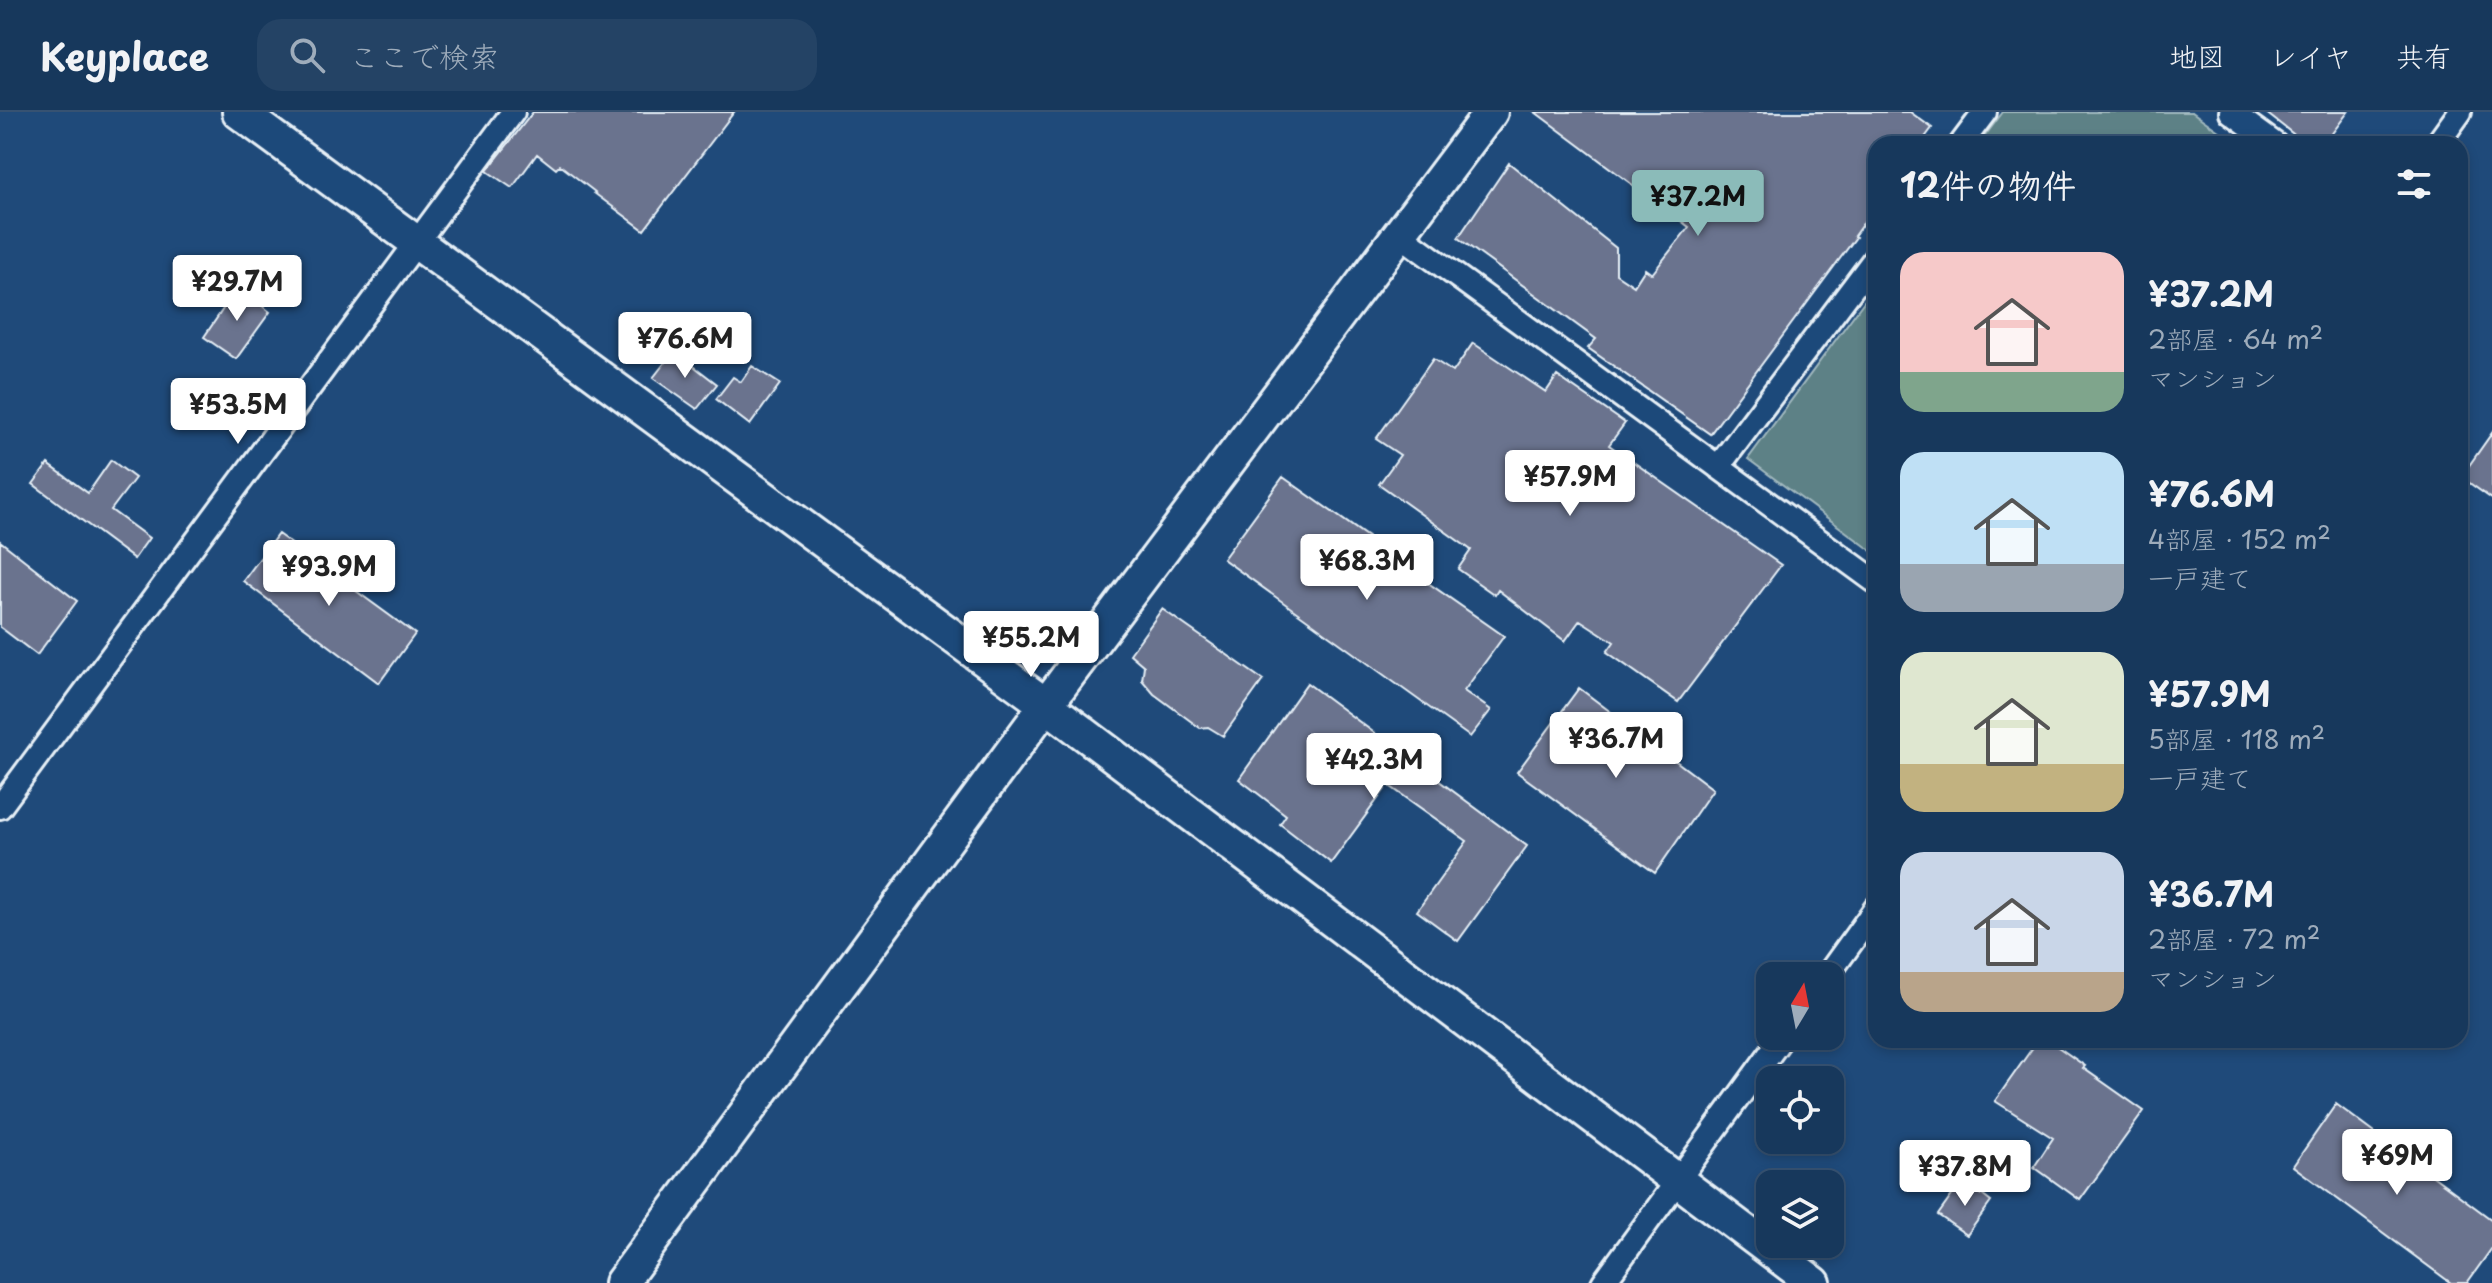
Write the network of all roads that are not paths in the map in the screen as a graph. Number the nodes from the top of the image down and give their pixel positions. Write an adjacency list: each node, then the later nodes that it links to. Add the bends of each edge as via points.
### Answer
1 (239, 112): 11 (street)
2 (513, 112): 11 (street)
3 (1491, 112): 10 (street)
4 (1985, 112): 7 (street)
5 (2231, 112): 8 (street)
6 (2460, 112): 9 (street)
7 (1967, 136)
8 (2264, 136)
9 (2443, 136)
10 (1399, 234): 13 (street); 15 (street)
11 (417, 243): 15 (street); 16 (street)
12 (1868, 268): 13 (street)
13 (1718, 467): 14 (street)
14 (1868, 576)
15 (1046, 705): 20 (street); 21 (street)
16 (0, 807)
17 (1868, 919): 18 (street)
18 (1837, 962)
19 (1773, 1050): 20 (street)
20 (1677, 1182): 22 (street); 23 (street)
21 (621, 1283)
22 (1603, 1283)
23 (1814, 1283)

